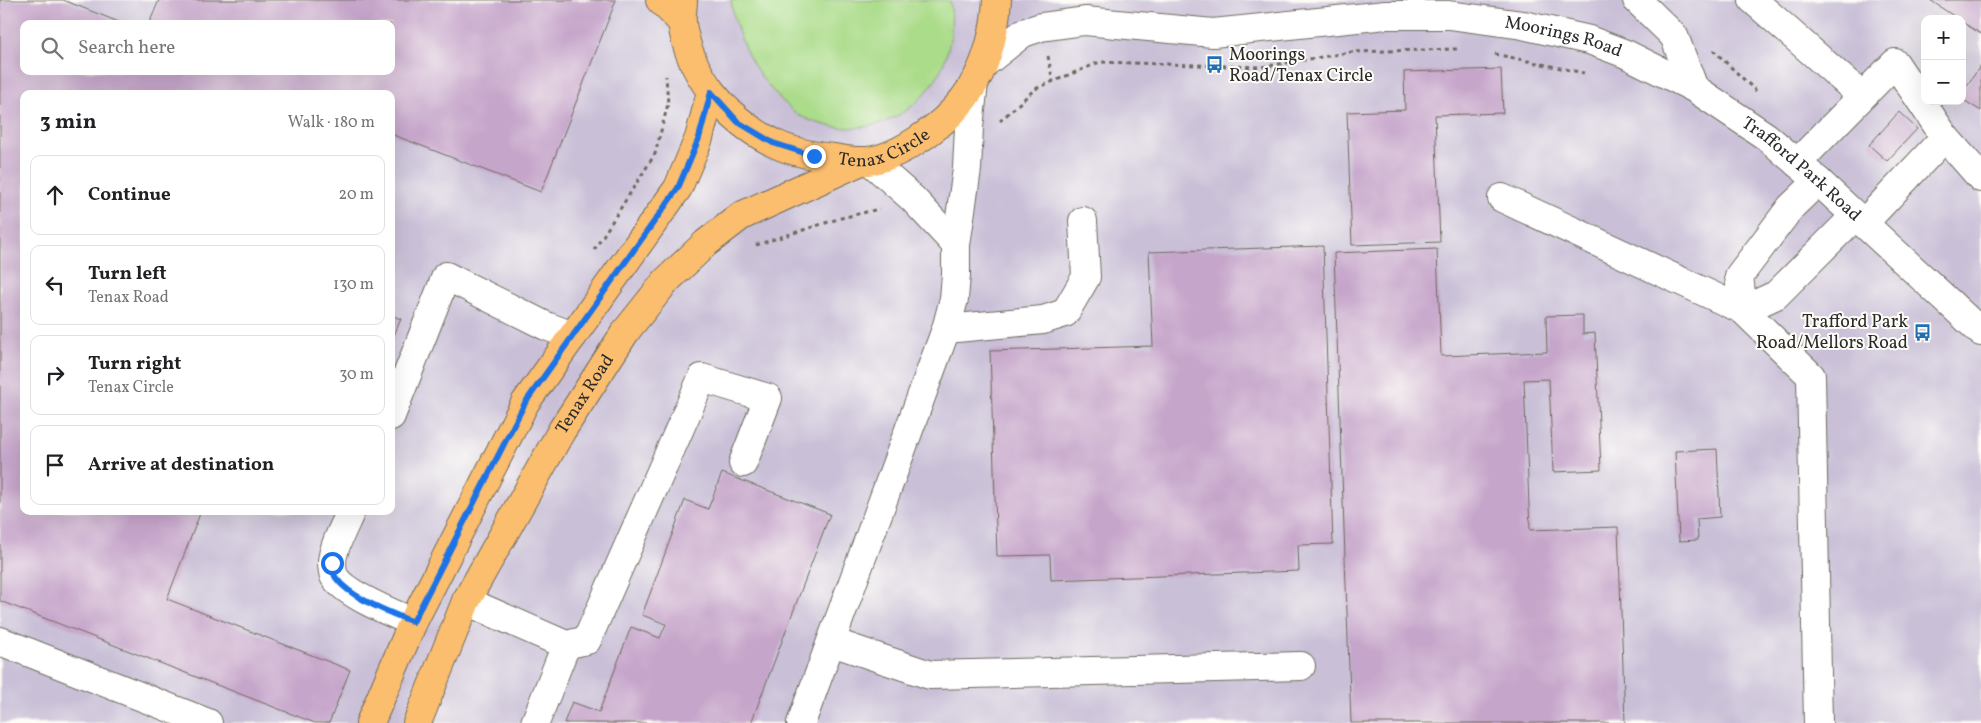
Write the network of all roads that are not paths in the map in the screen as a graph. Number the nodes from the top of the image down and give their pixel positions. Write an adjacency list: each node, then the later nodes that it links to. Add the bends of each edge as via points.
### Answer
1 (660, 0): 7 (main road)
2 (997, 0): 9 (main road, Tenax Circle, via 996,27)
3 (1076, 0): 8 (street, Moorings Road)
4 (1637, 0): 10 (street, via 1674,36)
5 (1753, 0): 12 (street)
6 (1449, 8): 8 (street, Moorings Road, via 1213,33); 10 (street, Moorings Road, via 1589,40 1626,54)
7 (682, 11): 11 (main road, Tenax Circle, via 692,59)
8 (1125, 24): 9 (street, Moorings Road, via 1085,21 1022,33)
9 (980, 73): 14 (main road, Tenax Circle, via 961,105 937,128 904,149); 21 (street, via 969,127 967,169)
10 (1694, 88): 15 (street, Trafford Park Road, via 1767,137)
11 (711, 92): 14 (main road, Tenax Circle, via 738,122 773,143 814,156); 25 (main road, via 699,138 678,188)
12 (1862, 96): 13 (street, via 1895,63); 15 (street)
13 (1945, 137): 16 (street); 19 (street)
14 (865, 161): 21 (street, via 913,199); 29 (main road, Tenax Road, via 742,216 706,243 666,281 626,331 562,430)
15 (1797, 163): 17 (street, Trafford Park Road)
16 (1981, 178)
17 (1818, 181): 19 (street, Trafford Park Road); 22 (street, via 1791,207 1739,276)
18 (1502, 198): 22 (street)
19 (1860, 219): 22 (street, via 1776,295); 24 (street, Trafford Park Road)
20 (1083, 221): 23 (street, via 1086,277 1064,312 1043,320)
21 (956, 245): 23 (street, via 955,283)
22 (1743, 310): 40 (street, via 1811,376)
23 (946, 329): 32 (street)
24 (1981, 332)
25 (573, 336): 26 (street, via 446,276); 30 (main road, via 525,403)
26 (395, 406)
27 (743, 463): 33 (street, via 768,398 702,378 587,640)
28 (349, 515): 30 (street, via 335,546 334,576 344,588)
29 (466, 601): 33 (street); 37 (main road, Tenax Road)
30 (413, 622): 36 (main road)
31 (0, 641): 35 (street)
32 (832, 642): 34 (street, via 930,674); 39 (street)
33 (566, 645): 38 (street)
34 (1300, 666)
35 (203, 722)
36 (370, 723)
37 (418, 723)
38 (534, 723)
39 (801, 723)
40 (1818, 723)

